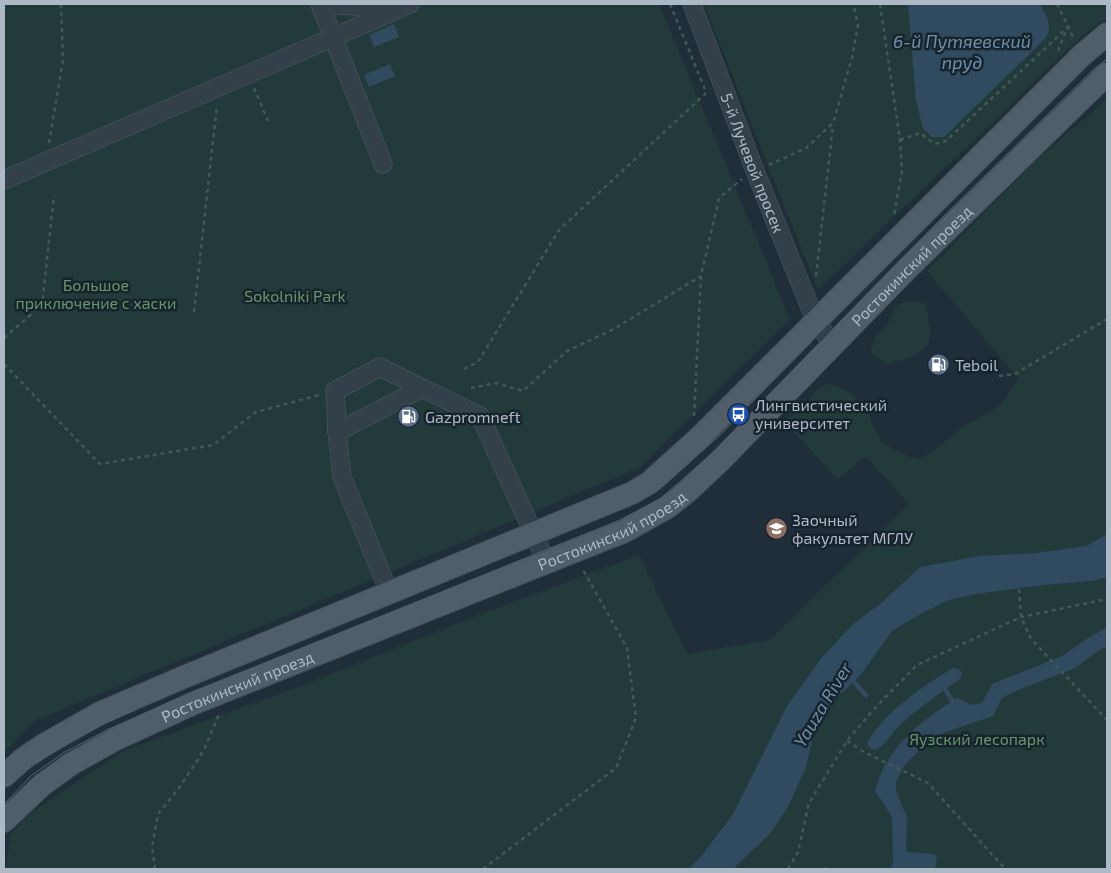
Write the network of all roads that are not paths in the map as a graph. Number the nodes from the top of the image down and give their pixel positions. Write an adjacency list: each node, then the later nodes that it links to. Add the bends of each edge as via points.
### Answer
1 (320, 4): 6 (street)
2 (326, 4): 4 (street)
3 (692, 4): 10 (street, 5-й Лучевой просек)
4 (404, 6): 6 (street)
5 (1107, 34): 10 (main road, Ростокинский проезд, via 1081,56)
6 (332, 37): 8 (street); 9 (street)
7 (1107, 74): 11 (main road, Ростокинский проезд)
8 (383, 164)
9 (4, 180)
10 (816, 320): 11 (street, 5-й Лучевой просек); 14 (main road, Ростокинский проезд, via 700,437 649,483)
11 (832, 346): 15 (main road, Ростокинский проезд, via 721,460 668,507 625,530)
12 (422, 388): 13 (street); 13 (street, via 380,367 335,391); 14 (street, via 480,416)
13 (337, 432): 16 (street, via 342,477)
14 (535, 534): 15 (street); 16 (main road, Ростокинский проезд)
15 (546, 561): 18 (main road, Ростокинский проезд, via 192,704 116,739 71,764 42,785)
16 (389, 592): 17 (main road, Ростокинский проезд, via 100,713 42,746)
17 (4, 776)
18 (6, 823)

